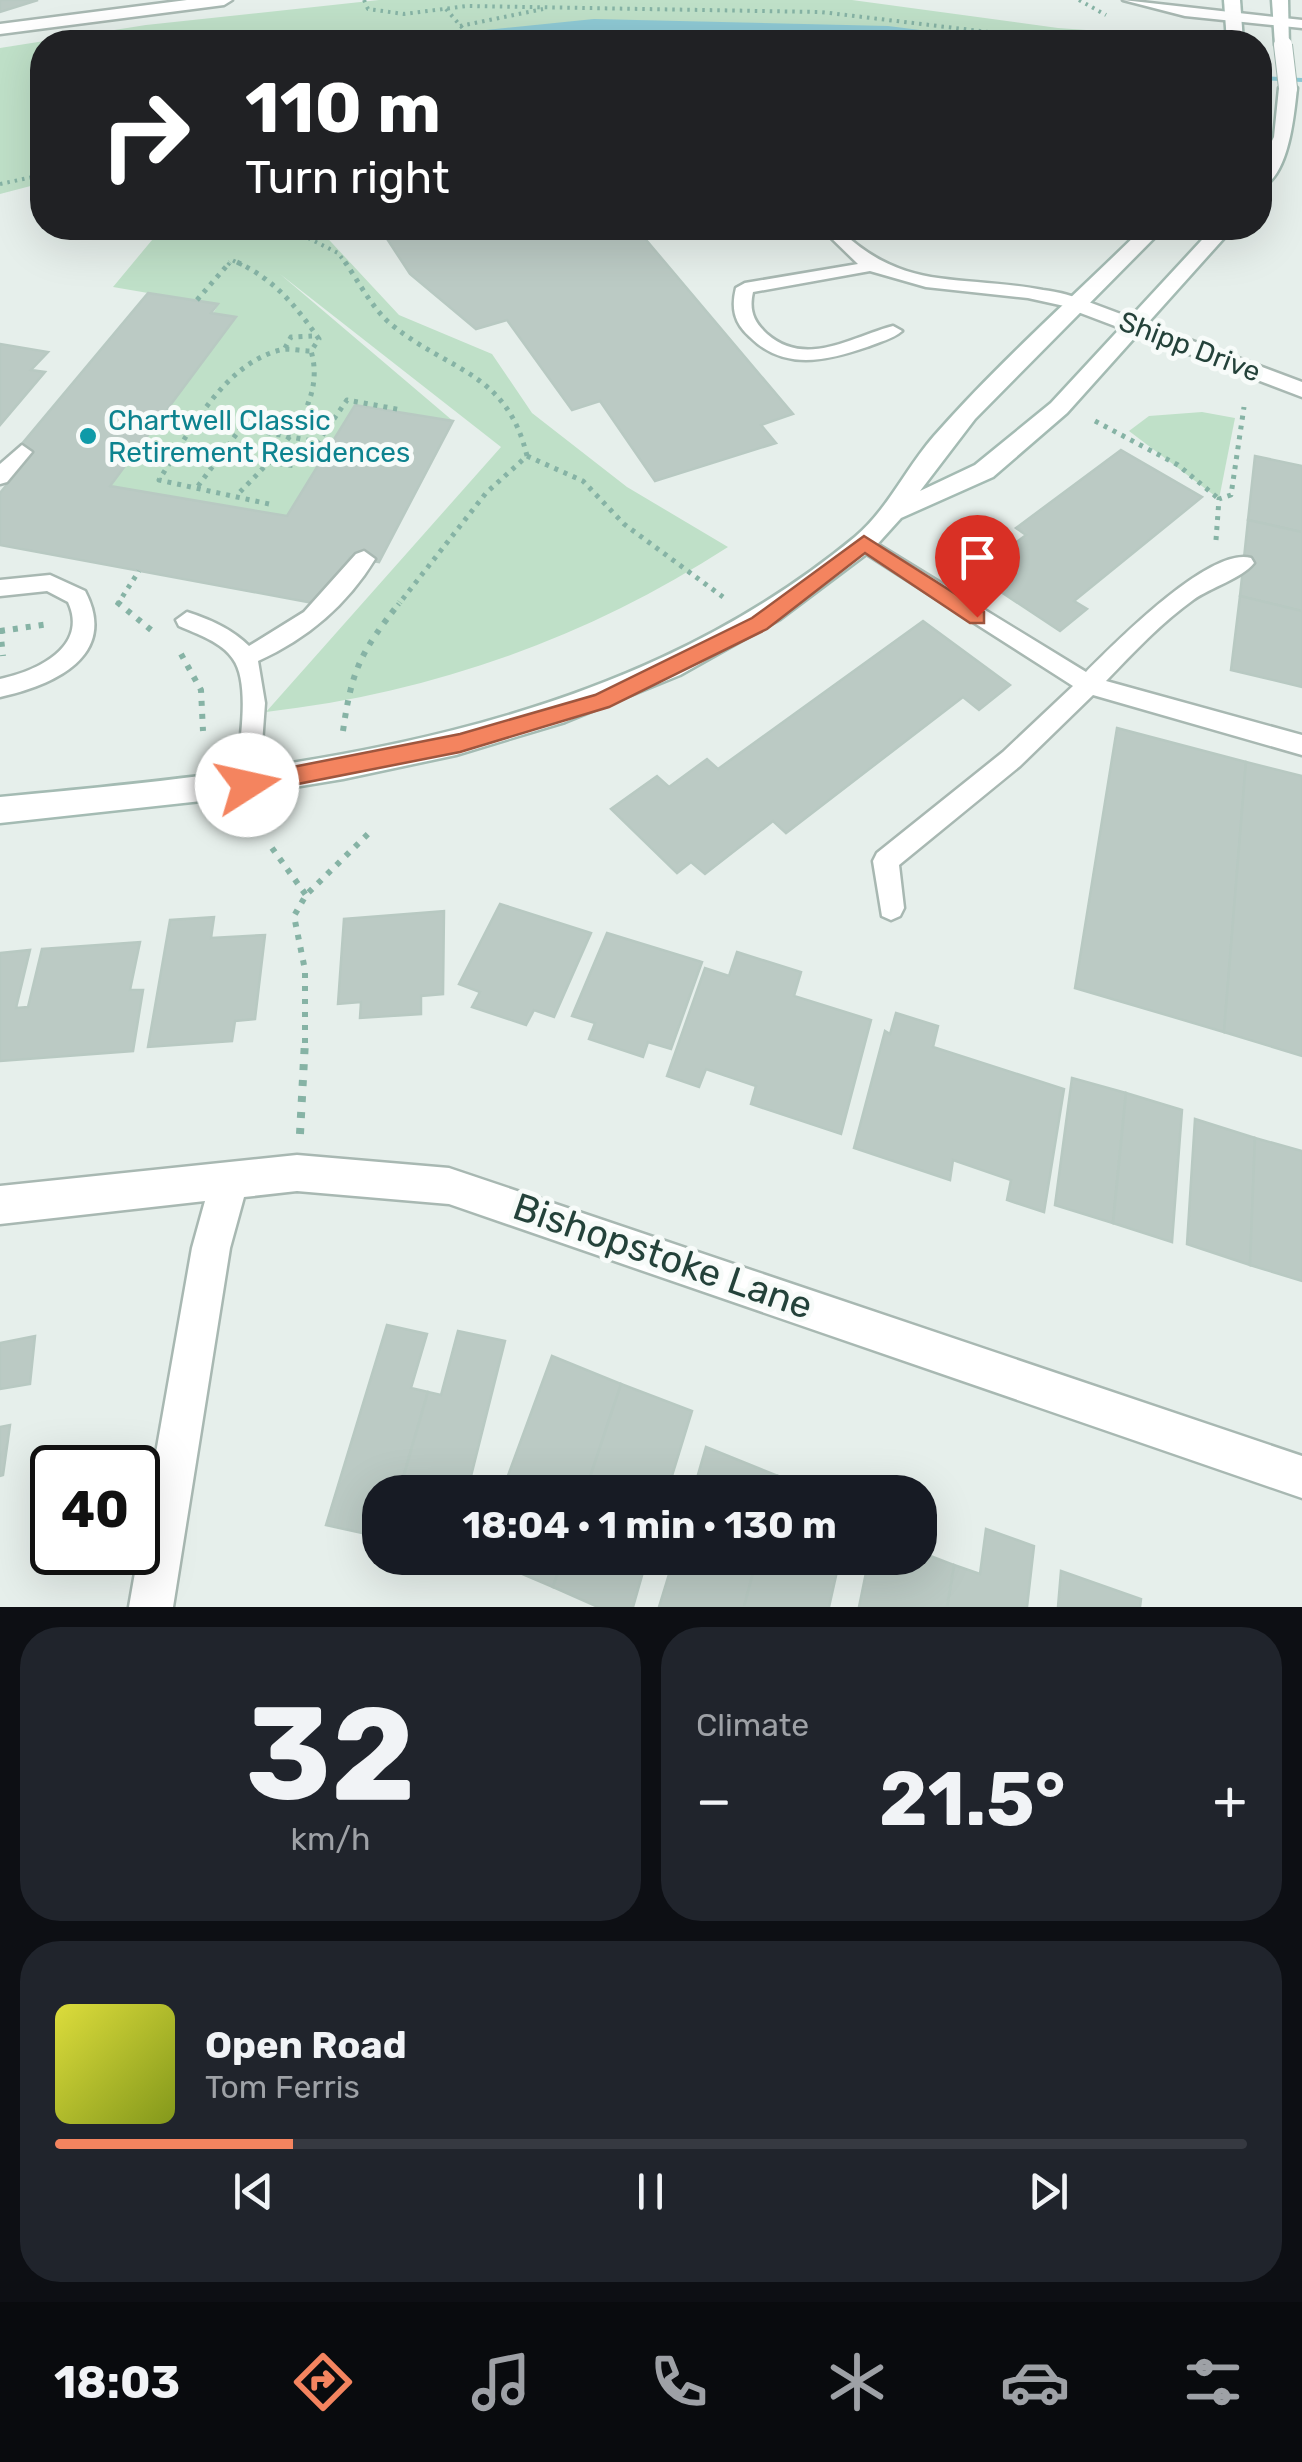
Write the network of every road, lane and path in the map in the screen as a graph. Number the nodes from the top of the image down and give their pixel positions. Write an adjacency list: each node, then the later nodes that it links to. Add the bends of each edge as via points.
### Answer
1 (224, 0): 5 (street)
2 (364, 0): 7 (path, via 368,9 383,13)
3 (1130, 0): 8 (lane)
4 (1280, 0): 9 (street)
5 (144, 4): 12 (street)
6 (548, 7): 7 (path); 11 (path); 13 (path, via 821,12)
7 (445, 8): 11 (path)
8 (1232, 9): 9 (lane)
9 (1280, 22): 10 (lane); 14 (street, bridge, via 1288,88 1283,136)
10 (1302, 24)
11 (462, 28)
12 (0, 29)
13 (972, 30)
14 (1272, 158)
15 (30, 178): 16 (path)
16 (0, 184)
17 (312, 240): 39 (path, via 338,253 390,324 488,383 519,422)
18 (843, 240): 21 (lane)
19 (1142, 240): 23 (street)
20 (1212, 240): 24 (street)
21 (868, 262): 23 (lane, via 929,279 1045,292); 25 (lane, via 833,276 745,288 739,307 744,321 768,348 790,358)
22 (197, 300): 26 (path, via 232,260 245,263 287,294)
23 (1078, 304): 24 (street, Shipp Drive); 47 (street, via 939,445)
24 (1134, 324): 29 (street, Shipp Drive); 47 (street, via 1058,408 984,470)
25 (893, 331)
26 (313, 336): 27 (path, via 290,337); 28 (path, via 318,345)
27 (286, 348): 28 (path); 32 (path, via 252,363)
28 (310, 352): 35 (path, via 318,374)
29 (1302, 390)
30 (1244, 407): 45 (path, via 1230,494)
31 (402, 410): 35 (path, via 348,400 318,442)
32 (198, 420): 34 (path); 36 (path)
33 (1095, 420): 45 (path, via 1178,465)
34 (240, 428): 35 (path); 38 (path)
35 (288, 436): 40 (path)
36 (180, 448): 38 (path); 43 (path, via 159,480)
37 (22, 452): 42 (lane)
38 (221, 454): 40 (path); 43 (path)
39 (527, 456): 55 (path, via 583,481 650,546); 61 (path, via 486,494 362,650)
40 (270, 462): 41 (path); 44 (path)
41 (295, 466)
42 (0, 476)
43 (198, 486): 44 (path)
44 (238, 494): 46 (path)
45 (1218, 499): 51 (path, via 1220,528)
46 (269, 504)
47 (899, 510): 48 (street)
48 (864, 543): 55 (street); 58 (lane)
49 (364, 559): 57 (lane, via 339,597 295,634)
50 (1243, 562): 51 (lane)
51 (1206, 576): 58 (lane)
52 (0, 588): 53 (lane, via 50,583 77,596)
53 (86, 620): 56 (path); 59 (lane, via 81,640 65,659 42,675)
54 (187, 620): 57 (lane, via 220,635)
55 (760, 624): 61 (street, via 601,701 460,743)
56 (0, 630)
57 (245, 657): 62 (lane, via 253,684)
58 (1089, 685): 60 (lane); 67 (lane, via 886,861)
59 (0, 688)
60 (1302, 745)
61 (337, 769): 62 (street)
62 (247, 785): 63 (street)
63 (0, 810)
64 (370, 832): 66 (path)
65 (272, 848): 66 (path)
66 (306, 895): 68 (path, via 294,916 307,1008)
67 (892, 908)
68 (296, 1173): 69 (street, Bishopstoke Lane); 71 (street, Bishopstoke Lane, via 449,1186 516,1206)
69 (229, 1183): 70 (street, Bishopstoke Lane); 72 (street, via 210,1248)
70 (0, 1205)
71 (1302, 1476)
72 (151, 1607)

